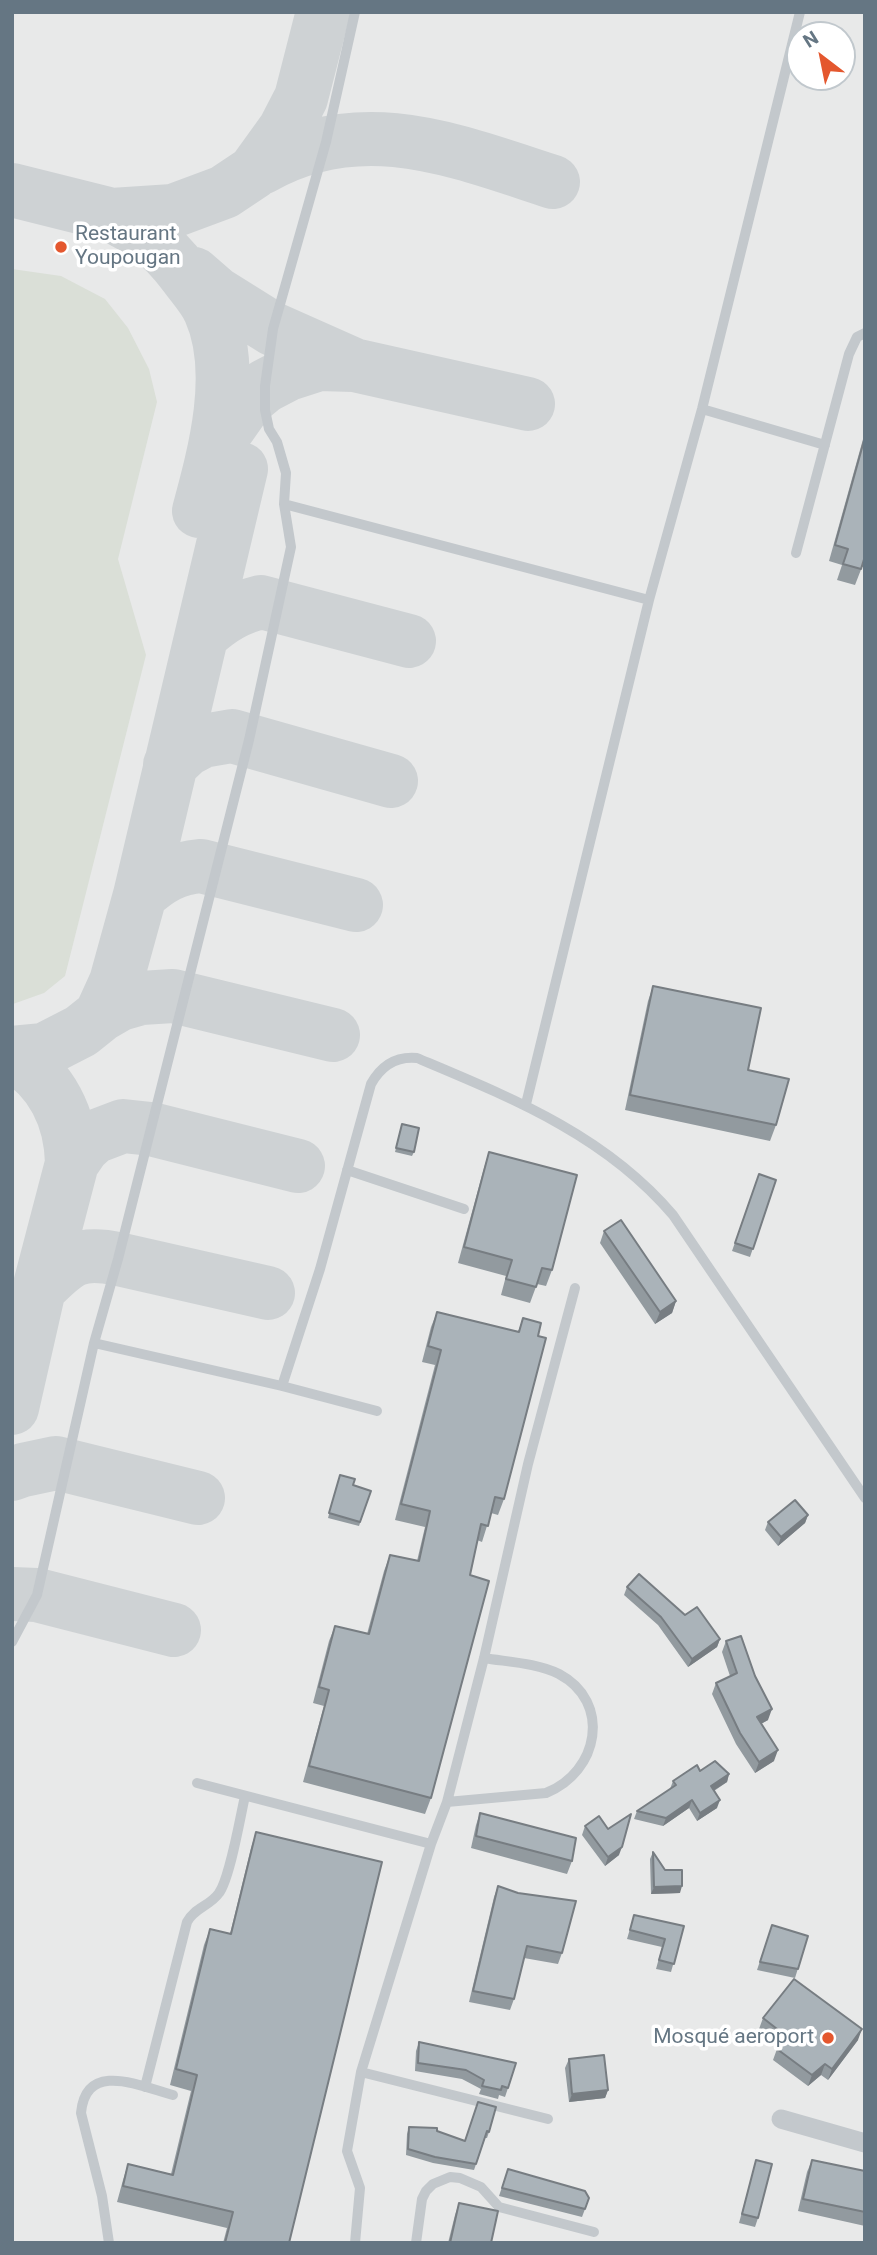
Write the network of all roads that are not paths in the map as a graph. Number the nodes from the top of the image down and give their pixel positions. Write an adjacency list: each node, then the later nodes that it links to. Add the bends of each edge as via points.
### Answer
1 (355, 12): 6 (lane, via 326,142 273,329 265,410 286,473)
2 (800, 12): 4 (lane)
3 (865, 333): 5 (lane, via 852,345)
4 (702, 409): 5 (lane); 8 (lane)
5 (825, 445): 7 (lane)
6 (284, 504): 8 (lane); 13 (lane, via 291,547 248,740)
7 (796, 553)
8 (649, 600): 9 (lane)
9 (526, 1104): 10 (lane, via 417,1058 396,1060 371,1084); 16 (lane, via 602,1149 659,1198)
10 (347, 1170): 11 (lane); 14 (lane)
11 (464, 1209)
12 (575, 1288): 18 (lane, via 528,1464)
13 (94, 1343): 14 (lane); 17 (lane, via 37,1595)
14 (282, 1386): 15 (lane)
15 (377, 1411)
16 (865, 1498)
17 (12, 1642)
18 (484, 1658): 21 (lane); 21 (lane, via 547,1670 570,1682 590,1713 590,1751 569,1782 546,1793)
19 (197, 1783): 20 (lane)
20 (246, 1796): 22 (lane); 24 (lane, via 222,1888 187,1922)
21 (447, 1802): 22 (lane)
22 (431, 1844): 23 (lane)
23 (361, 2072): 26 (lane); 31 (lane, via 347,2151 360,2188)
24 (145, 2087): 25 (lane); 30 (lane, via 102,2081 92,2086 82,2103)
25 (173, 2095)
26 (548, 2119)
27 (781, 2119): 28 (street)
28 (865, 2143)
29 (594, 2232): 32 (lane, via 499,2207 481,2187 450,2177 426,2191)
30 (109, 2243)
31 (355, 2243)
32 (416, 2243)

